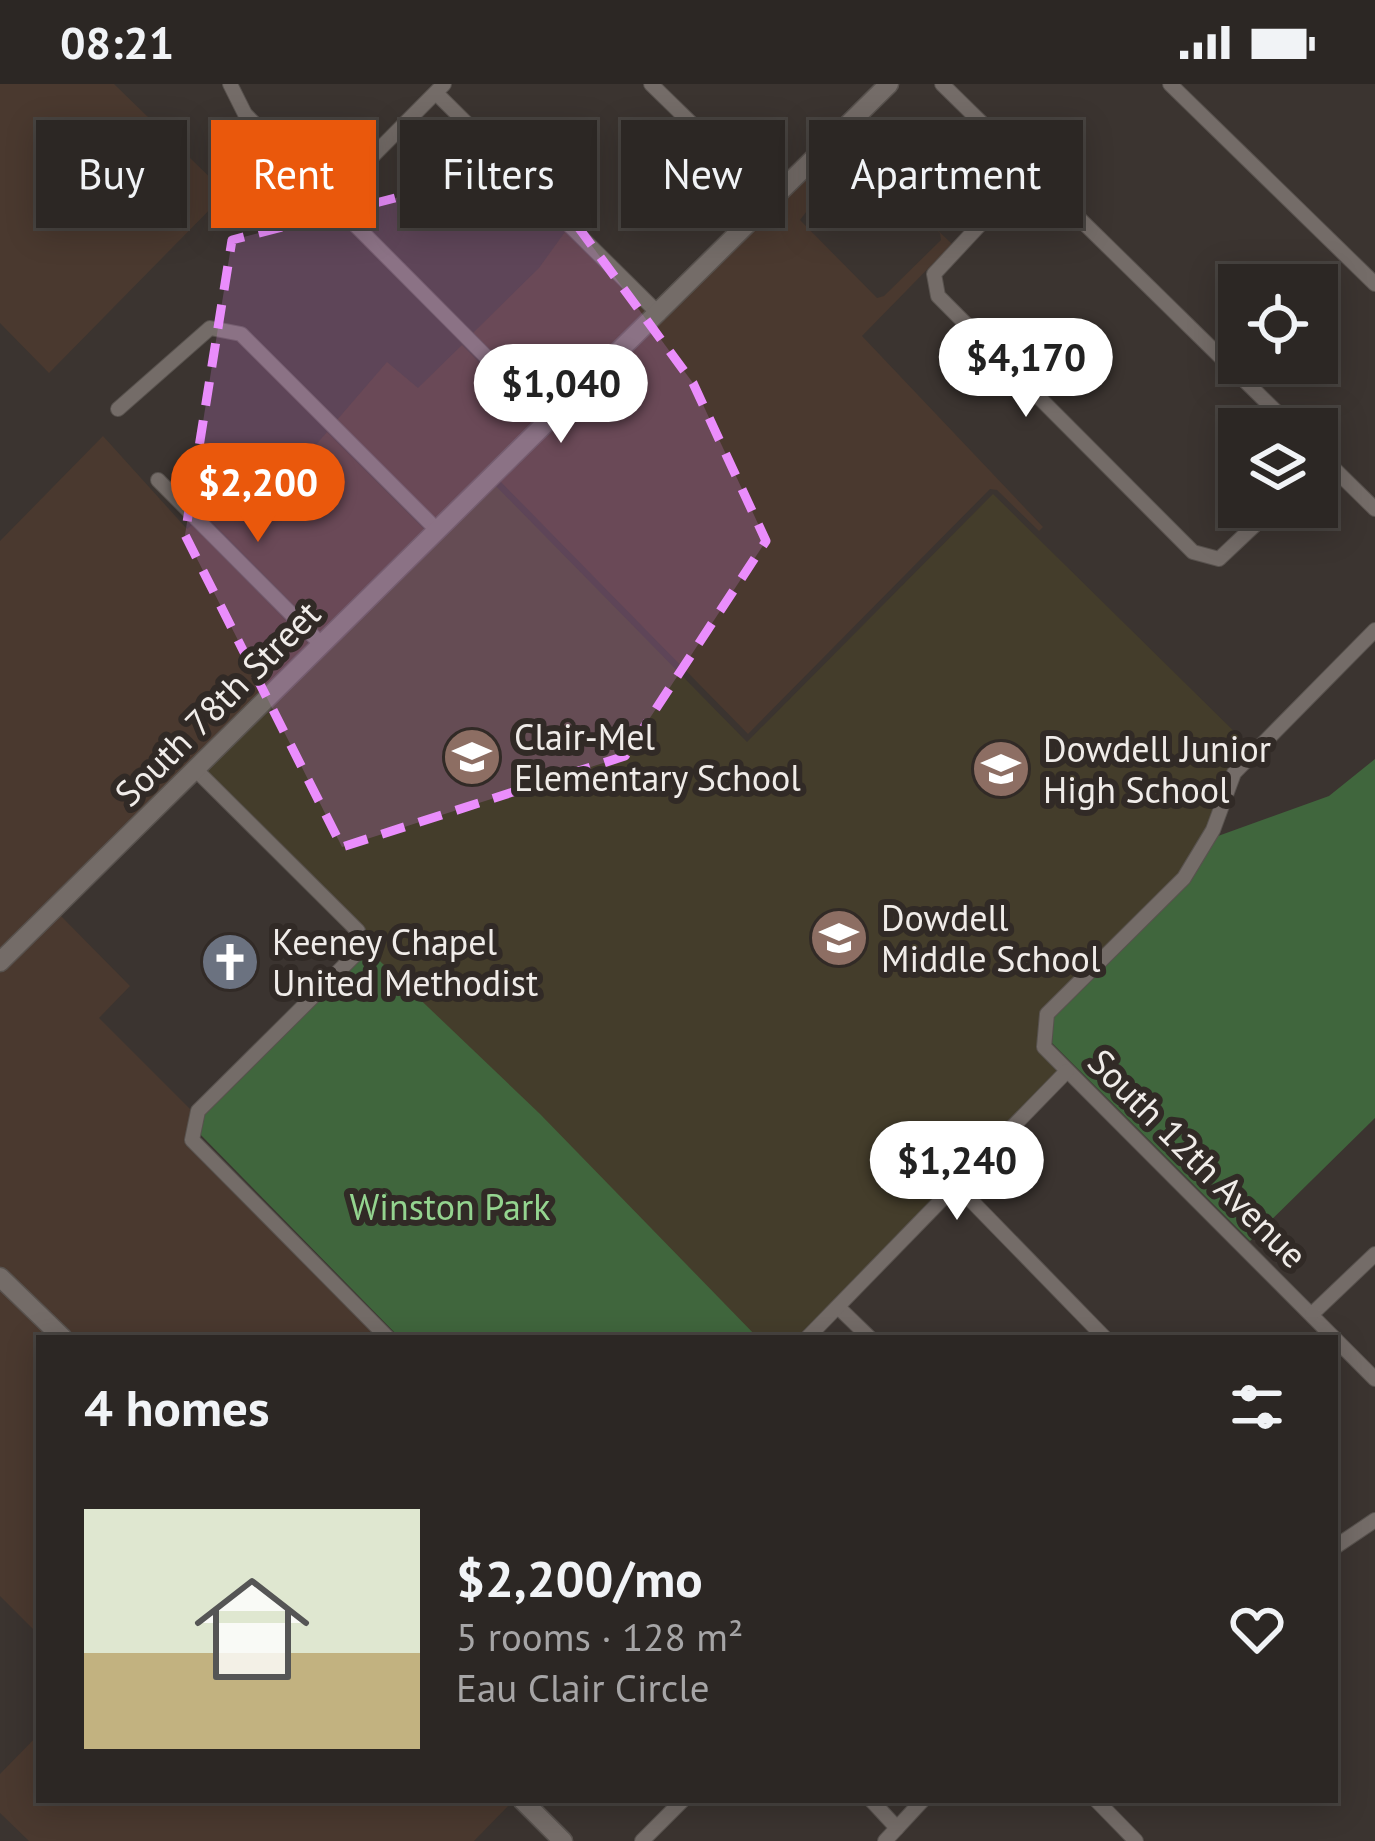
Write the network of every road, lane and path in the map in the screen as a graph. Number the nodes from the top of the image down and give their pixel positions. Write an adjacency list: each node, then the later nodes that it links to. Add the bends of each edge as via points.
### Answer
1 (230, 84): 7 (street)
2 (651, 84): 8 (street)
3 (942, 84): 9 (street)
4 (1170, 84): 16 (street)
5 (880, 87): 11 (street, South 78th Street)
6 (440, 88): 10 (street); 17 (street)
7 (251, 120)
8 (688, 120)
9 (978, 120)
10 (376, 153)
11 (785, 188)
12 (1083, 223): 18 (street)
13 (357, 228): 20 (street)
14 (746, 228): 17 (street, South 78th Street)
15 (977, 228): 24 (street, via 934,274 938,296 1193,552 1219,559)
16 (1375, 284)
17 (659, 314): 20 (street, South 78th Street)
18 (1273, 408)
19 (118, 409): 25 (street, via 210,328 241,334)
20 (549, 420): 25 (street, South 78th Street)
21 (1338, 475): 23 (street)
22 (158, 480): 27 (street)
23 (1375, 509)
24 (1252, 528)
25 (437, 530): 27 (street, South 78th Street)
26 (1375, 630): 30 (street, South 12th Avenue, via 1234,772 1184,878 1046,1014 1044,1047)
27 (322, 645): 28 (street, South 78th Street)
28 (197, 771): 29 (street, South 78th Street); 37 (street, via 358,931 358,952 197,1112 192,1140)
29 (0, 962)
30 (1067, 1071): 31 (street); 35 (street, South 12th Avenue)
31 (958, 1187): 34 (street); 40 (street)
32 (1375, 1254): 35 (street)
33 (0, 1276): 36 (street)
34 (838, 1307): 38 (street); 39 (street)
35 (1312, 1314): 41 (street, South 12th Avenue)
36 (60, 1335)
37 (385, 1335)
38 (810, 1335)
39 (867, 1335)
40 (1102, 1335)
41 (1333, 1335)
42 (1338, 1340): 43 (street, South 12th Avenue)
43 (1375, 1378)
44 (1375, 1520): 45 (street)
45 (1338, 1545)
46 (525, 1803): 53 (street)
47 (680, 1803): 54 (street)
48 (874, 1803): 52 (street)
49 (920, 1803): 52 (street)
50 (1099, 1803): 51 (street)
51 (1121, 1826): 56 (street); 57 (street)
52 (897, 1828): 55 (street)
53 (563, 1841)
54 (643, 1841)
55 (885, 1841)
56 (1106, 1841)
57 (1136, 1841)

